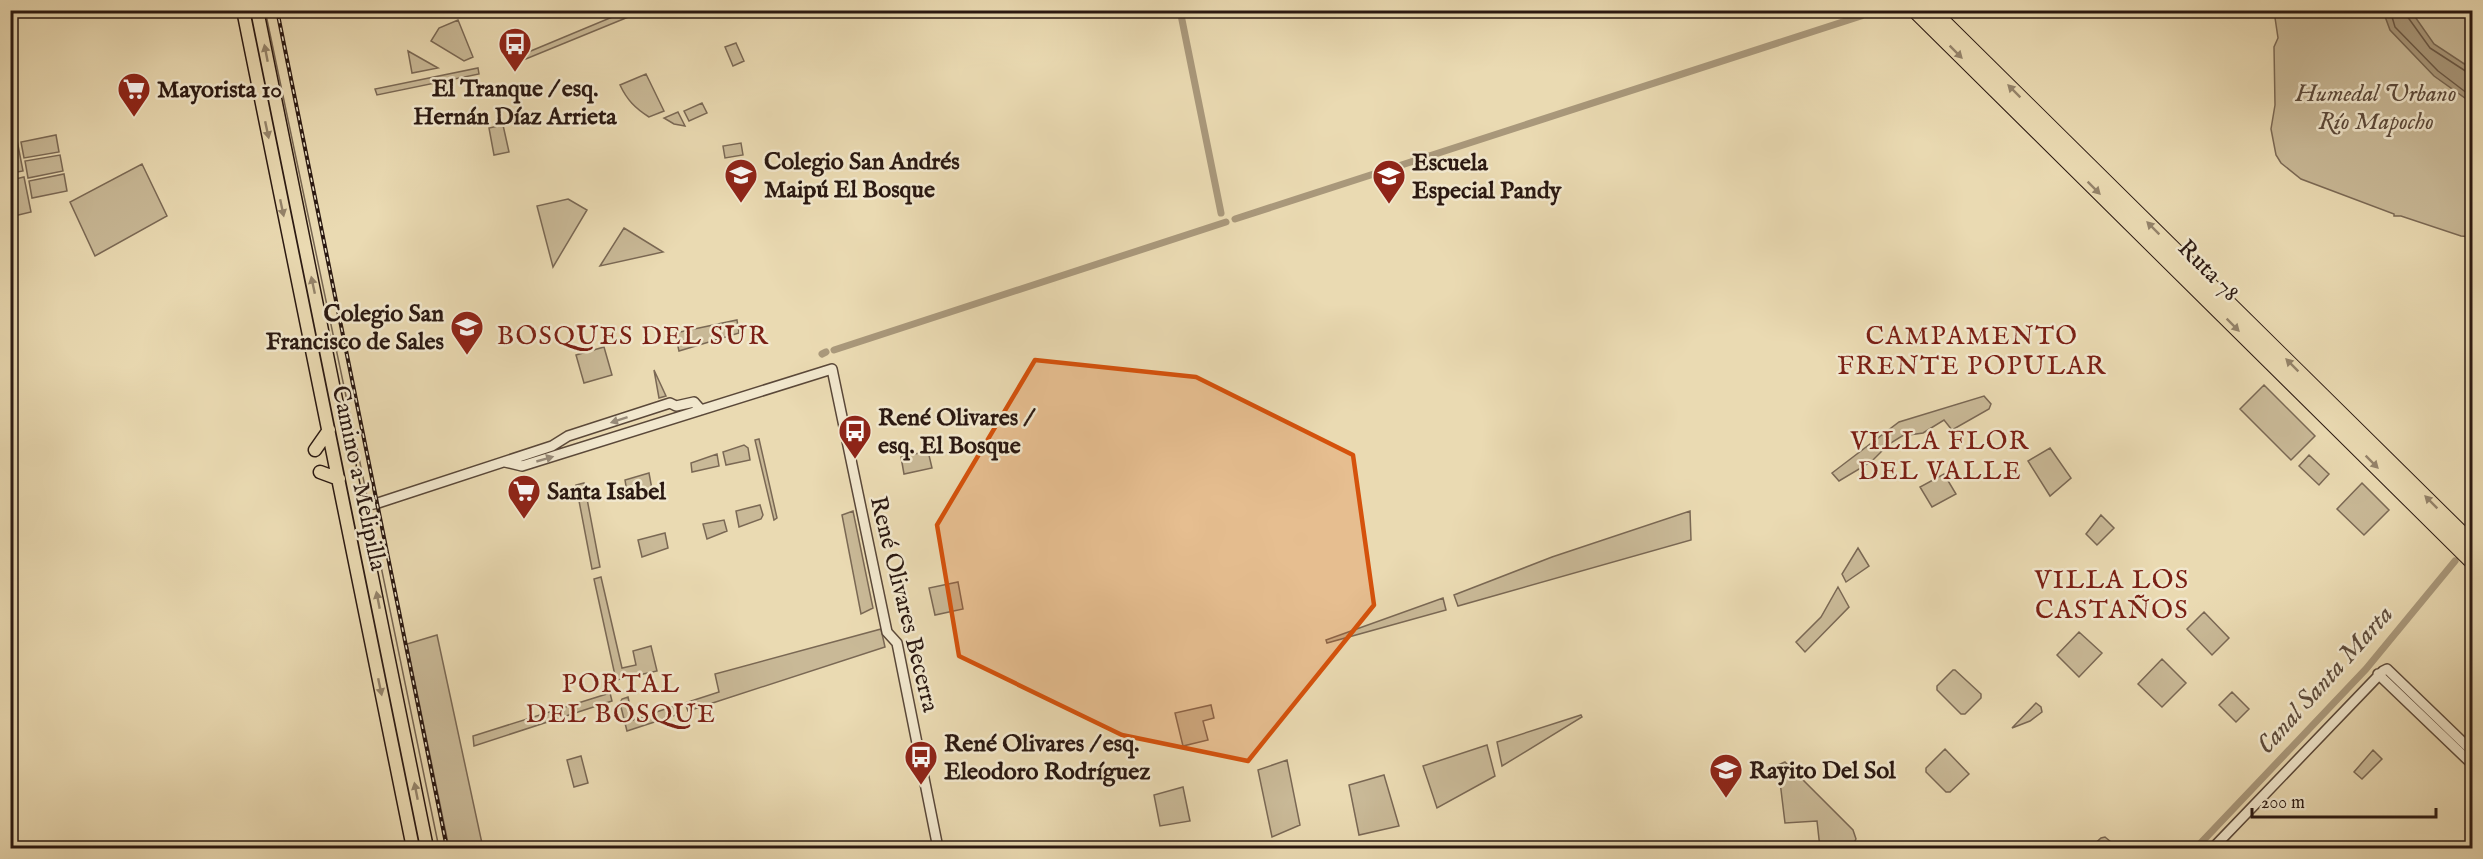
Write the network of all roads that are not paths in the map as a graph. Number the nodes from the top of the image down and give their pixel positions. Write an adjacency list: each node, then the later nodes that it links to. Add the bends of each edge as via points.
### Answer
1 (243, 10): 6 (main road, Camino a Melipilla, one-way to 6)
2 (257, 10): 5 (main road, Camino a Melipilla, one-way to 2)
3 (1914, 10): 17 (highway, Ruta 78, one-way to 17)
4 (1932, 10): 16 (highway, Ruta 78, one-way to 4)
5 (285, 147): 6 (main road); 7 (main road, Camino a Melipilla)
6 (271, 150): 8 (main road, Camino a Melipilla)
7 (288, 165): 8 (main road); 15 (main road, Camino a Melipilla, one-way to 7)
8 (274, 167): 10 (main road, Camino a Melipilla, one-way to 10)
9 (701, 410): 12 (street, one-way to 9, via 522,466); 12 (street, one-way to 12, via 694,402 676,406 670,403 568,436 552,446); 23 (street, René Olivares Becerra, via 831,369 887,632 897,643)
10 (329, 430): 11 (main road); 14 (main road, Camino a Melipilla)
11 (315, 450)
12 (505, 462): 15 (street)
13 (320, 472): 14 (main road)
14 (339, 479): 21 (main road, Camino a Melipilla, one-way to 21)
15 (366, 506): 22 (main road, Camino a Melipilla, one-way to 15)
16 (2472, 543)
17 (2472, 562)
18 (2383, 671): 19 (street); 20 (street); 24 (street)
19 (2472, 752)
20 (2472, 764)
21 (413, 849)
22 (427, 849)
23 (938, 849)
24 (2213, 849)

